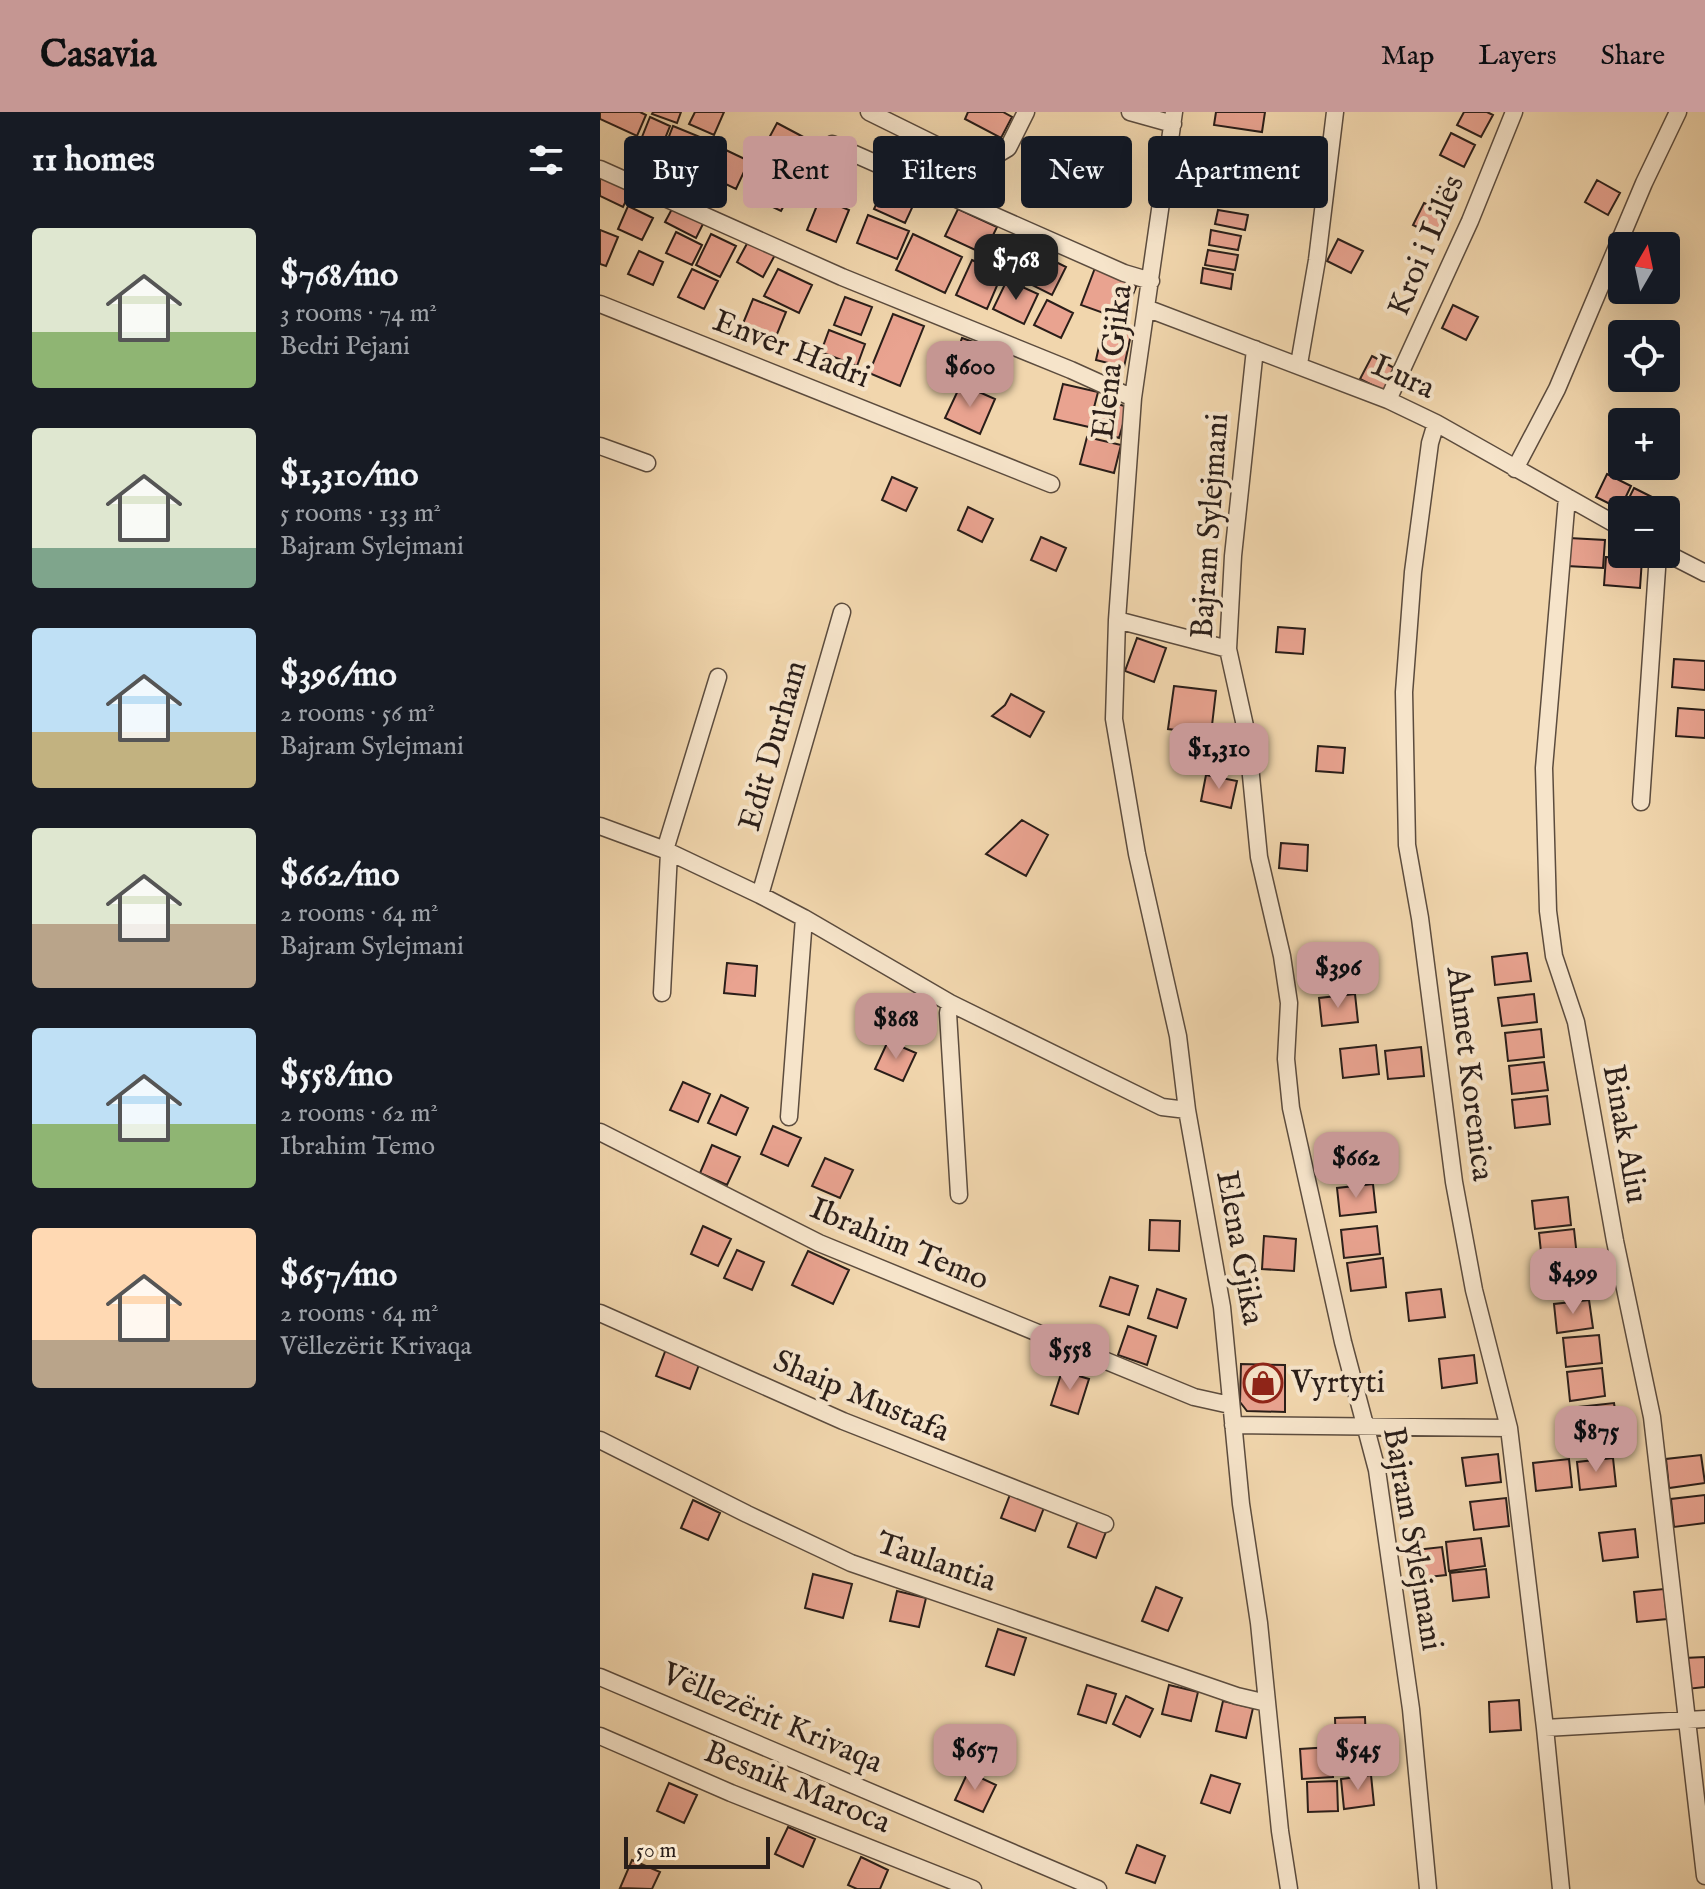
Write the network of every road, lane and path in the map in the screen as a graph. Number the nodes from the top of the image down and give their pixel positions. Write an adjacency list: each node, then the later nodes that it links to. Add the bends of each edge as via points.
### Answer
1 (869, 112): 2 (street, via 974,160 1008,148)
2 (1026, 112)
3 (1130, 112): 7 (street)
4 (1335, 112): 14 (street)
5 (1514, 112): 16 (street, Kroi i Lilës, via 1465,234)
6 (1678, 112): 20 (street, via 1557,389)
7 (1174, 118): 10 (street, Elena Gjika)
8 (857, 155): 10 (street)
9 (600, 169): 15 (street)
10 (1151, 281): 12 (street, Elena Gjika)
11 (600, 304): 21 (street, Enver Hadri)
12 (1146, 308): 13 (street, Lura); 15 (street, Elena Gjika)
13 (1255, 349): 14 (street, Lura); 29 (street, Bajram Sylejmani)
14 (1299, 364): 16 (street, Lura)
15 (1133, 398): 28 (street, Elena Gjika)
16 (1388, 400): 17 (street, Lura)
17 (1436, 423): 20 (street, Lura); 46 (street, Ahmet Korenica, via 1413,572 1405,677 1407,845 1454,1182 1474,1290)
18 (600, 446): 19 (street)
19 (647, 463)
20 (1515, 469): 22 (street, Lura)
21 (1051, 484)
22 (1567, 497): 23 (street, Lura); 52 (street, Binak Aliu, via 1544,768 1548,911 1554,956 1576,1022 1652,1417)
23 (1608, 520)
24 (1680, 560): 26 (street)
25 (1657, 568): 31 (street)
26 (1705, 573)
27 (842, 612): 34 (street, Edit Durham)
28 (1117, 620): 29 (street); 38 (street, Elena Gjika, via 1114,719 1137,854 1178,1036)
29 (1228, 649): 45 (street, Bajram Sylejmani, via 1247,735 1259,857 1289,1003 1286,1059 1291,1108)
30 (718, 677): 33 (street)
31 (1641, 802)
32 (600, 826): 33 (street)
33 (667, 851): 34 (street); 36 (street)
34 (760, 895): 35 (street)
35 (804, 918): 37 (street); 39 (street)
36 (662, 993)
37 (950, 1003): 38 (street, via 1162,1107); 41 (street)
38 (1187, 1110): 43 (street, Elena Gjika, via 1222,1307)
39 (789, 1117)
40 (600, 1132): 43 (street, Ibrahim Temo, via 819,1243 1194,1397)
41 (959, 1195)
42 (600, 1313): 48 (street, Shaip Mustafa, via 843,1421)
43 (1230, 1405): 44 (street, Elena Gjika)
44 (1233, 1425): 45 (street); 50 (street, Elena Gjika)
45 (1366, 1427): 46 (street); 59 (street, Bajram Sylejmani, via 1400,1623)
46 (1509, 1428): 53 (street, Ahmet Korenica)
47 (600, 1440): 50 (street, Taulantia, via 851,1563)
48 (1105, 1524)
49 (600, 1677): 57 (street, Vëllezërit Krivaqa)
50 (1267, 1703): 58 (street, Elena Gjika)
51 (1705, 1719): 52 (street)
52 (1687, 1720): 53 (street); 55 (street, Binak Aliu)
53 (1545, 1728): 60 (street, Ahmet Korenica)
54 (600, 1736): 56 (street, Besnik Maroca)
55 (1705, 1876)
56 (973, 1889)
57 (1098, 1889)
58 (1289, 1889)
59 (1428, 1889)
60 (1561, 1889)

